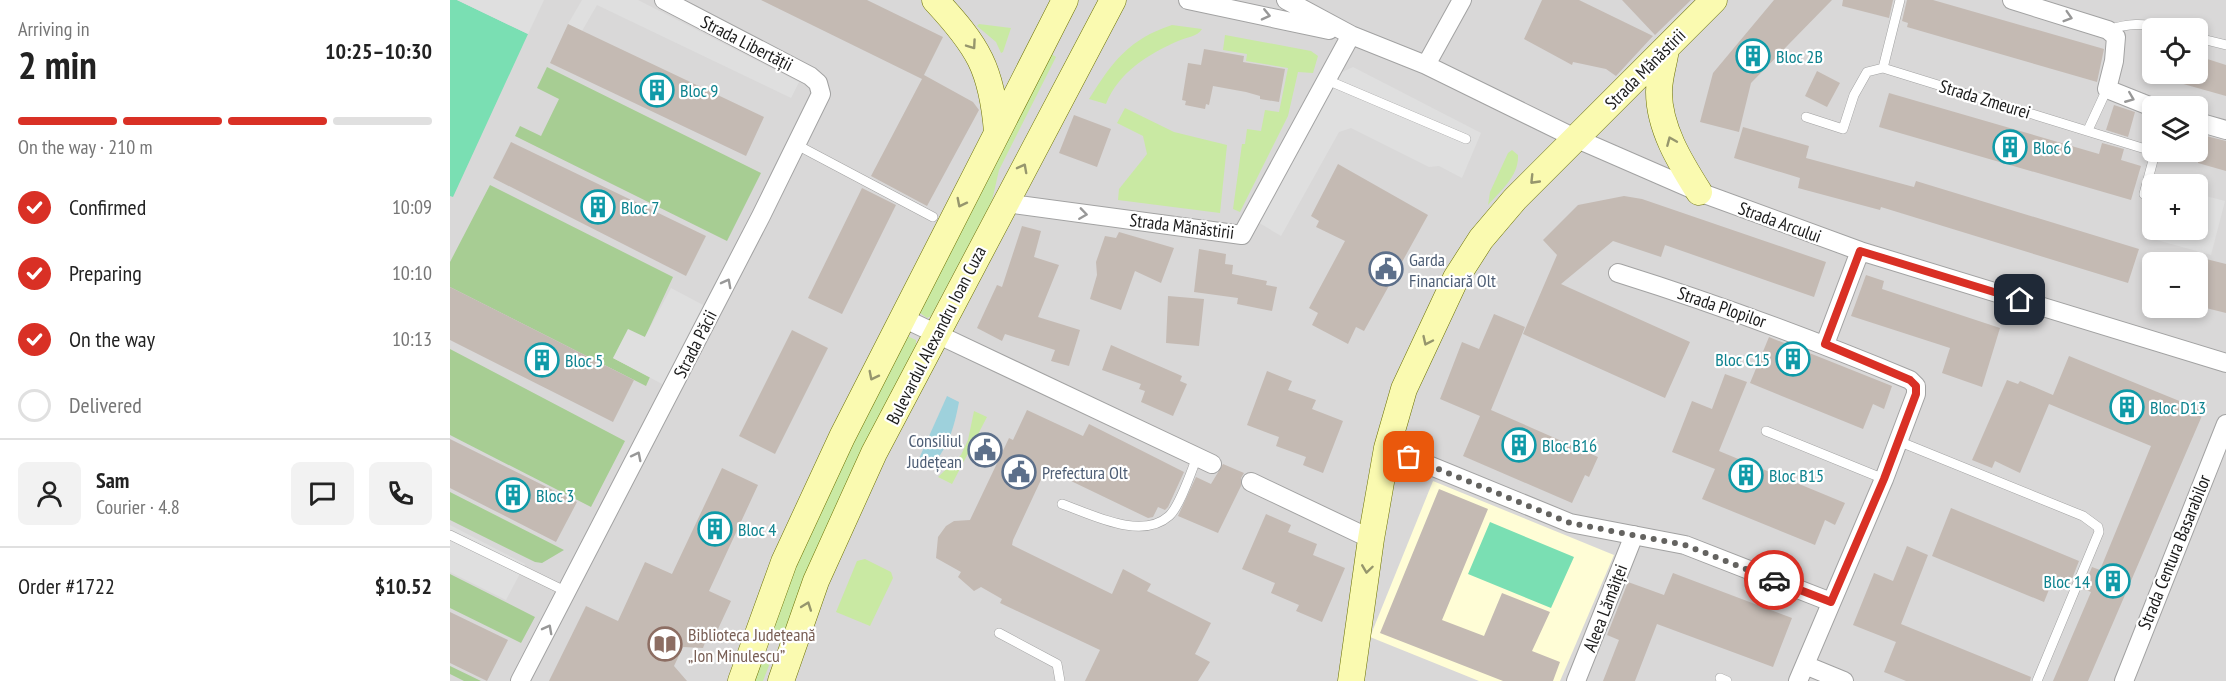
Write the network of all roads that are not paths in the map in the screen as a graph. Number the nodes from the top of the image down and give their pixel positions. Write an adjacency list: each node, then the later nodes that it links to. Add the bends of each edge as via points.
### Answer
1 (664, 0): 21 (street, Strada Libertății, via 810,76 818,83)
2 (935, 0): 27 (main road, one-way to 27, via 975,47 987,71 994,92)
3 (1065, 0): 27 (main road, Bulevardul Alexandru Ioan Cuza)
4 (1113, 0): 33 (main road, Bulevardul Alexandru Ioan Cuza, one-way to 4)
5 (1188, 0): 13 (street, Strada Arcului, one-way to 13)
6 (1286, 0): 13 (street, Strada Arcului)
7 (1461, 0): 17 (street)
8 (1714, 0): 16 (main road, Strada Mănăstirii)
9 (1900, 0): 18 (lane)
10 (2012, 0): 12 (street, one-way to 12)
11 (2142, 24): 12 (lane)
12 (2108, 30): 20 (street, via 2116,37 2117,45)
13 (1352, 35): 17 (street, Strada Arcului); 19 (street, Strada Mănăstirii)
14 (2208, 40): 15 (lane)
15 (2226, 45)
16 (1666, 49): 28 (main road, Strada Mănăstirii); 32 (main road, one-way to 16, via 1661,119 1660,76)
17 (1426, 65): 28 (street, Strada Arcului)
18 (1883, 68): 23 (lane, via 1867,72 1854,95 1843,129); 25 (lane, Strada Zmeurei)
19 (1327, 80): 29 (lane); 33 (street, Strada Mănăstirii, one-way to 19, via 1242,235)
20 (2107, 89): 22 (street, one-way to 22); 25 (lane)
21 (821, 94): 30 (street, Strada Păcii)
22 (2142, 103)
23 (1806, 117)
24 (2208, 125): 26 (street)
25 (2088, 130): 31 (lane, Strada Zmeurei)
26 (2226, 130)
27 (997, 132): 37 (main road, Bulevardul Alexandru Ioan Cuza, one-way to 37)
28 (1575, 138): 32 (street, Strada Arcului); 44 (main road, Strada Mănăstirii, one-way to 44, via 1481,239 1456,278 1404,389)
29 (1466, 139)
30 (797, 145): 34 (lane); 52 (street, Strada Păcii, one-way to 30)
31 (2142, 148)
32 (1699, 192): 35 (street, Strada Arcului)
33 (1005, 203): 38 (main road, Bulevardul Alexandru Ioan Cuza)
34 (933, 217)
35 (1860, 251): 39 (street); 40 (street, Strada Arcului)
36 (1618, 273): 39 (street, Strada Plopilor)
37 (903, 318): 38 (street); 57 (main road, Bulevardul Alexandru Ioan Cuza, one-way to 57, via 784,562)
38 (936, 334): 45 (street); 58 (main road, Bulevardul Alexandru Ioan Cuza, one-way to 38, via 816,581 874,453)
39 (1825, 344): 43 (street, Strada Plopilor, via 1916,386)
40 (2226, 363)
41 (2226, 424): 64 (street, Strada Centura Basarabilor)
42 (1766, 431): 46 (lane)
43 (1898, 441): 46 (street, Strada Plopilor); 63 (lane, via 2083,516 2098,527)
44 (1387, 448): 49 (street, via 1570,523); 51 (main road, Strada Mănăstirii)
45 (1204, 460): 48 (lane, via 1170,516 1151,526 1131,526)
46 (1884, 479): 53 (street, Strada Plopilor)
47 (1251, 482): 51 (street)
48 (1062, 504)
49 (1634, 535): 53 (street, via 1685,545); 61 (street, Aleea Lămâiței)
50 (450, 536): 52 (lane)
51 (1371, 539): 60 (main road, Strada Mănăstirii, one-way to 60)
52 (567, 592): 56 (street, Strada Păcii, one-way to 52)
53 (1831, 602): 55 (street, Strada Plopilor)
54 (999, 633): 59 (lane, via 1057,664)
55 (1802, 673): 62 (street)
56 (520, 681)
57 (741, 681)
58 (781, 681)
59 (1060, 681)
60 (1352, 681)
61 (1576, 681)
62 (1844, 681)
63 (2037, 681)
64 (2124, 681)

